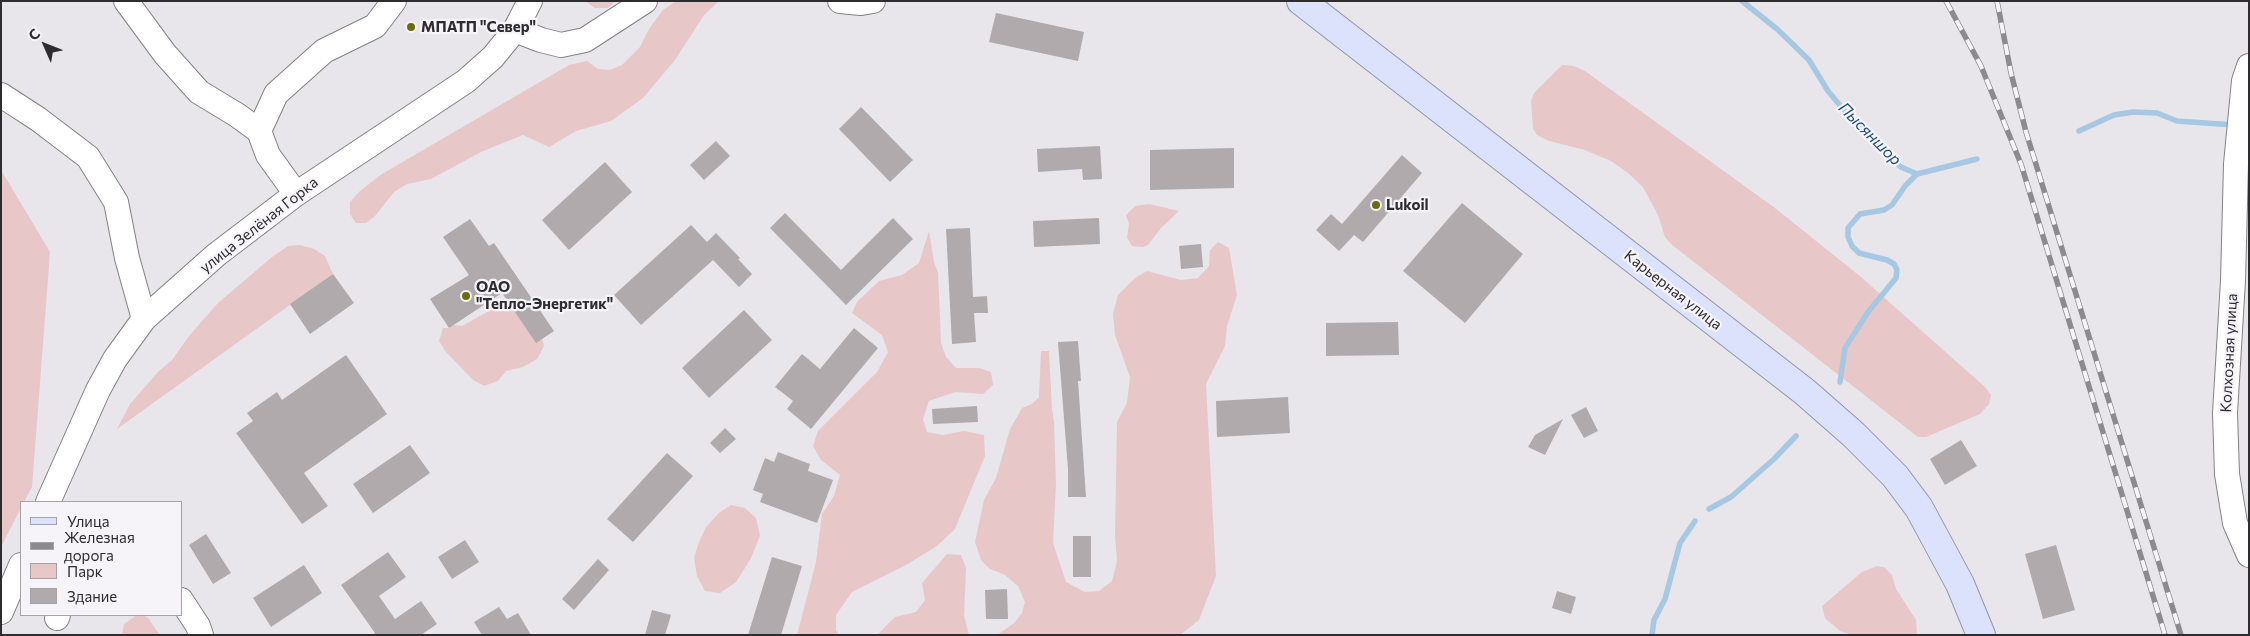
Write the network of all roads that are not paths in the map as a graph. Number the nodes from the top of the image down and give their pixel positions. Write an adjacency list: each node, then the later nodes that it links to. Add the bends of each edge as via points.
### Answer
1 (126, 1): 11 (street, via 165,54 199,92)
2 (394, 1): 11 (street, via 375,26 324,51 276,94)
3 (530, 1): 8 (street, улица Зелёная Горка)
4 (645, 1): 8 (street, via 585,40 560,45)
5 (840, 1): 6 (street, via 861,4)
6 (873, 1)
7 (1301, 1): 21 (main road, Карьерная улица, via 1805,392 1854,435 1895,476 1919,508 1960,584)
8 (515, 30): 12 (street, улица Зелёная Горка, via 493,57 466,80)
9 (2249, 66): 13 (street, Колхозная улица, via 2237,147)
10 (1, 95): 14 (street, via 88,157 116,202)
11 (258, 131): 12 (street, via 268,155)
12 (296, 194): 14 (street, улица Зелёная Горка, via 216,255)
13 (2241, 281): 16 (street, Колхозная улица, via 2225,413 2227,474 2234,523)
14 (144, 319): 15 (street, улица Зелёная Горка, via 102,382)
15 (48, 501)
16 (2249, 555)
17 (20, 567): 19 (street)
18 (182, 602): 20 (street)
19 (2, 607)
20 (201, 635)
21 (1981, 635)

